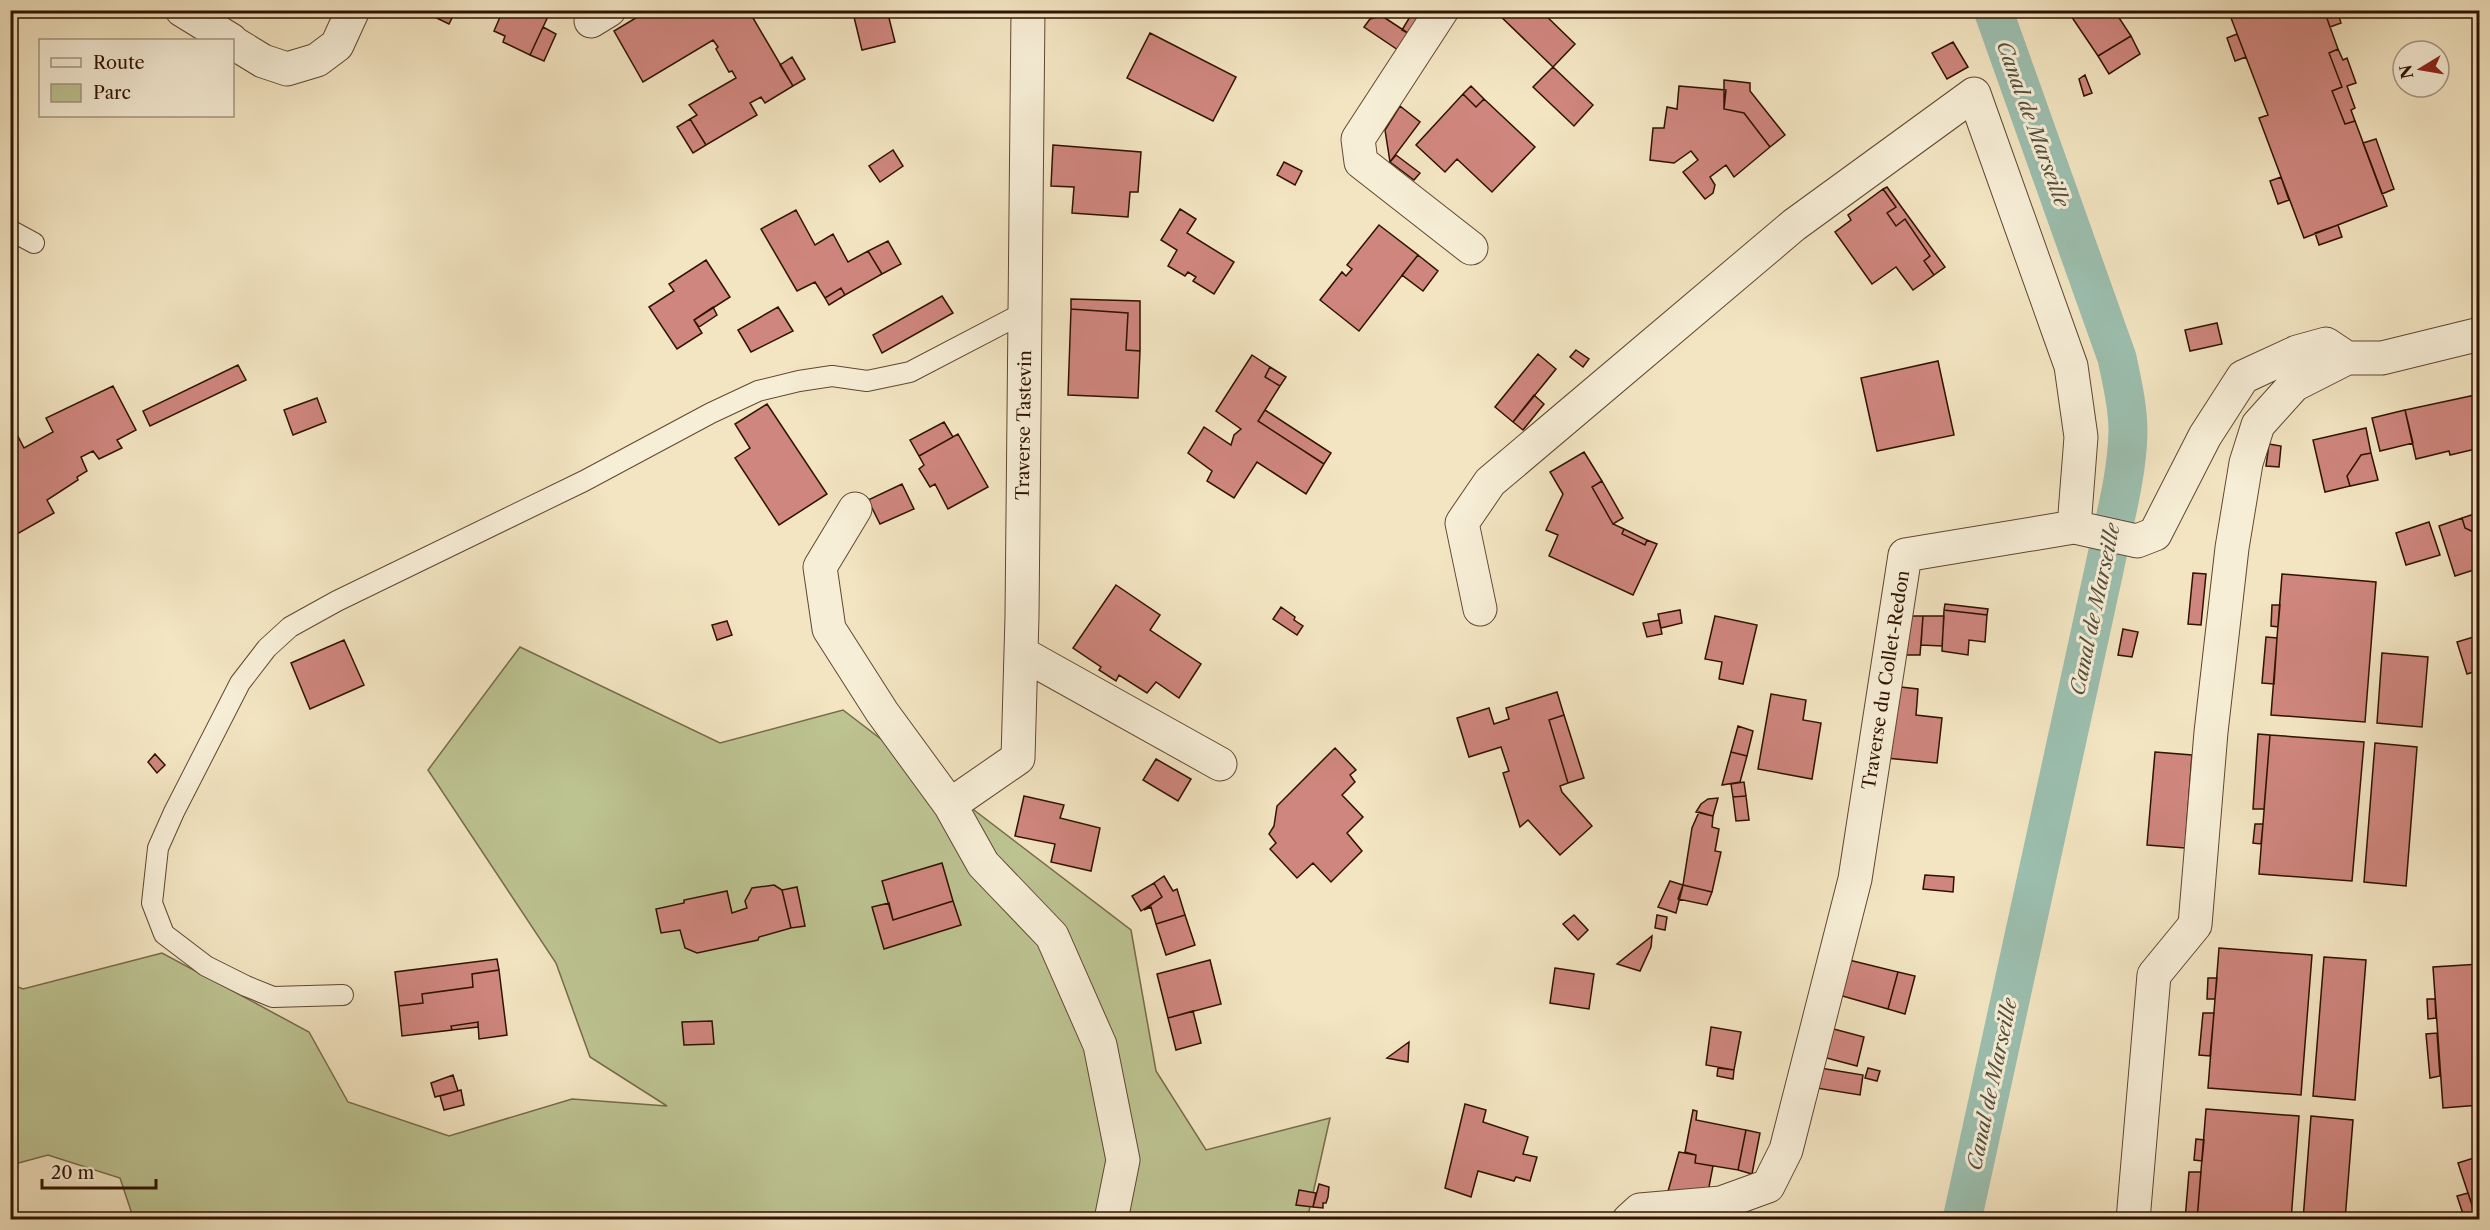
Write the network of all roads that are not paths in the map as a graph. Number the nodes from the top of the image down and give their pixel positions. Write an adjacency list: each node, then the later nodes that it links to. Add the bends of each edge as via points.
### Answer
1 (182, 10): 5 (street)
2 (353, 10): 6 (street, via 337,45 317,60 287,69 263,61)
3 (1028, 10): 10 (street, Traverse Tastevin)
4 (1442, 10): 9 (street, via 1358,139 1361,162)
5 (229, 39)
6 (234, 42)
7 (10, 230): 8 (lane)
8 (34, 243)
9 (1471, 248)
10 (1025, 312): 16 (street, Traverse Tastevin); 19 (lane, via 910,372 867,381 832,376 799,381 759,391 711,412 584,481 337,601 290,627 267,648 240,683 174,812 158,848 152,903 164,934 206,966 246,986 273,997)
11 (2480, 334): 12 (street, Traverse du Collet-Redon, via 2382,358)
12 (2347, 358): 14 (street, Traverse du Collet-Redon, via 2325,344 2297,352 2243,377 2205,436 2155,534 2137,541); 22 (street, via 2294,385 2258,424 2246,464 2232,548 2211,732 2195,926 2154,975)
13 (855, 509): 18 (street, via 820,567 829,629 882,712)
14 (2074, 527): 15 (street, via 2081,437 2071,366 1974,94 1794,225 1490,482 1462,523); 21 (street, Traverse du Collet-Redon, via 1905,555 1856,879 1786,1150 1768,1186 1721,1203 1640,1210)
15 (1480, 609)
16 (1021, 653): 17 (street); 18 (street, Traverse Tastevin, via 1018,758)
17 (1221, 764)
18 (950, 805): 20 (street, via 983,864 1052,936 1100,1045 1123,1160)
19 (344, 995)
20 (1111, 1220)
21 (1629, 1220)
22 (2133, 1220)

